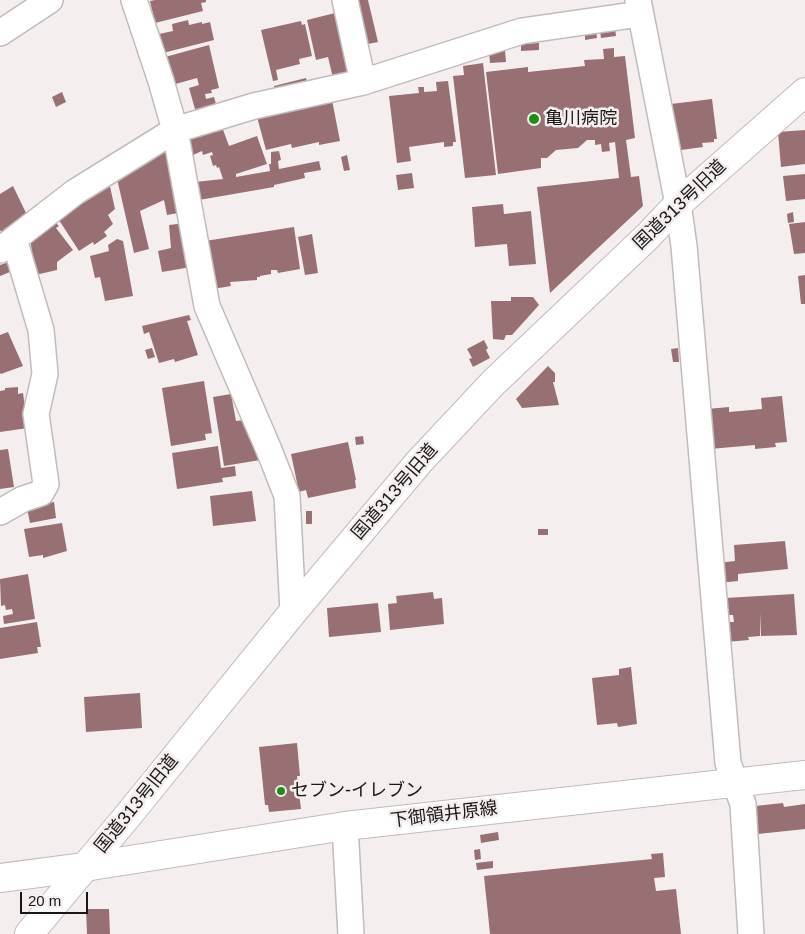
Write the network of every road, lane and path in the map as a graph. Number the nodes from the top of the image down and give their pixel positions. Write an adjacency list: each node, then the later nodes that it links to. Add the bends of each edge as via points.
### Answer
1 (50, 0): 5 (street)
2 (134, 0): 8 (street)
3 (345, 0): 6 (street)
4 (639, 7): 6 (street, via 522,31); 9 (street)
5 (0, 34)
6 (364, 82): 8 (street, via 254,106)
7 (805, 92): 9 (street, 国道313号旧道)
8 (175, 130): 10 (street, via 75,192); 12 (street, via 207,306 270,450 286,496)
9 (678, 204): 12 (street, 国道313号旧道, via 486,390 419,462); 14 (street, via 698,399 728,763)
10 (7, 245): 11 (street, via 41,330 45,374 36,414 46,484 41,493 22,499)
11 (0, 512)
12 (293, 612): 16 (street, 国道313号旧道)
13 (805, 775): 14 (street, 下御領井原線)
14 (735, 782): 15 (street, 下御領井原線); 20 (street, via 743,804)
15 (345, 826): 16 (street, 下御領井原線); 19 (street)
16 (85, 867): 17 (street, 下御領井原線); 18 (street, 国道313号旧道)
17 (0, 878)
18 (29, 934)
19 (351, 934)
20 (751, 934)

